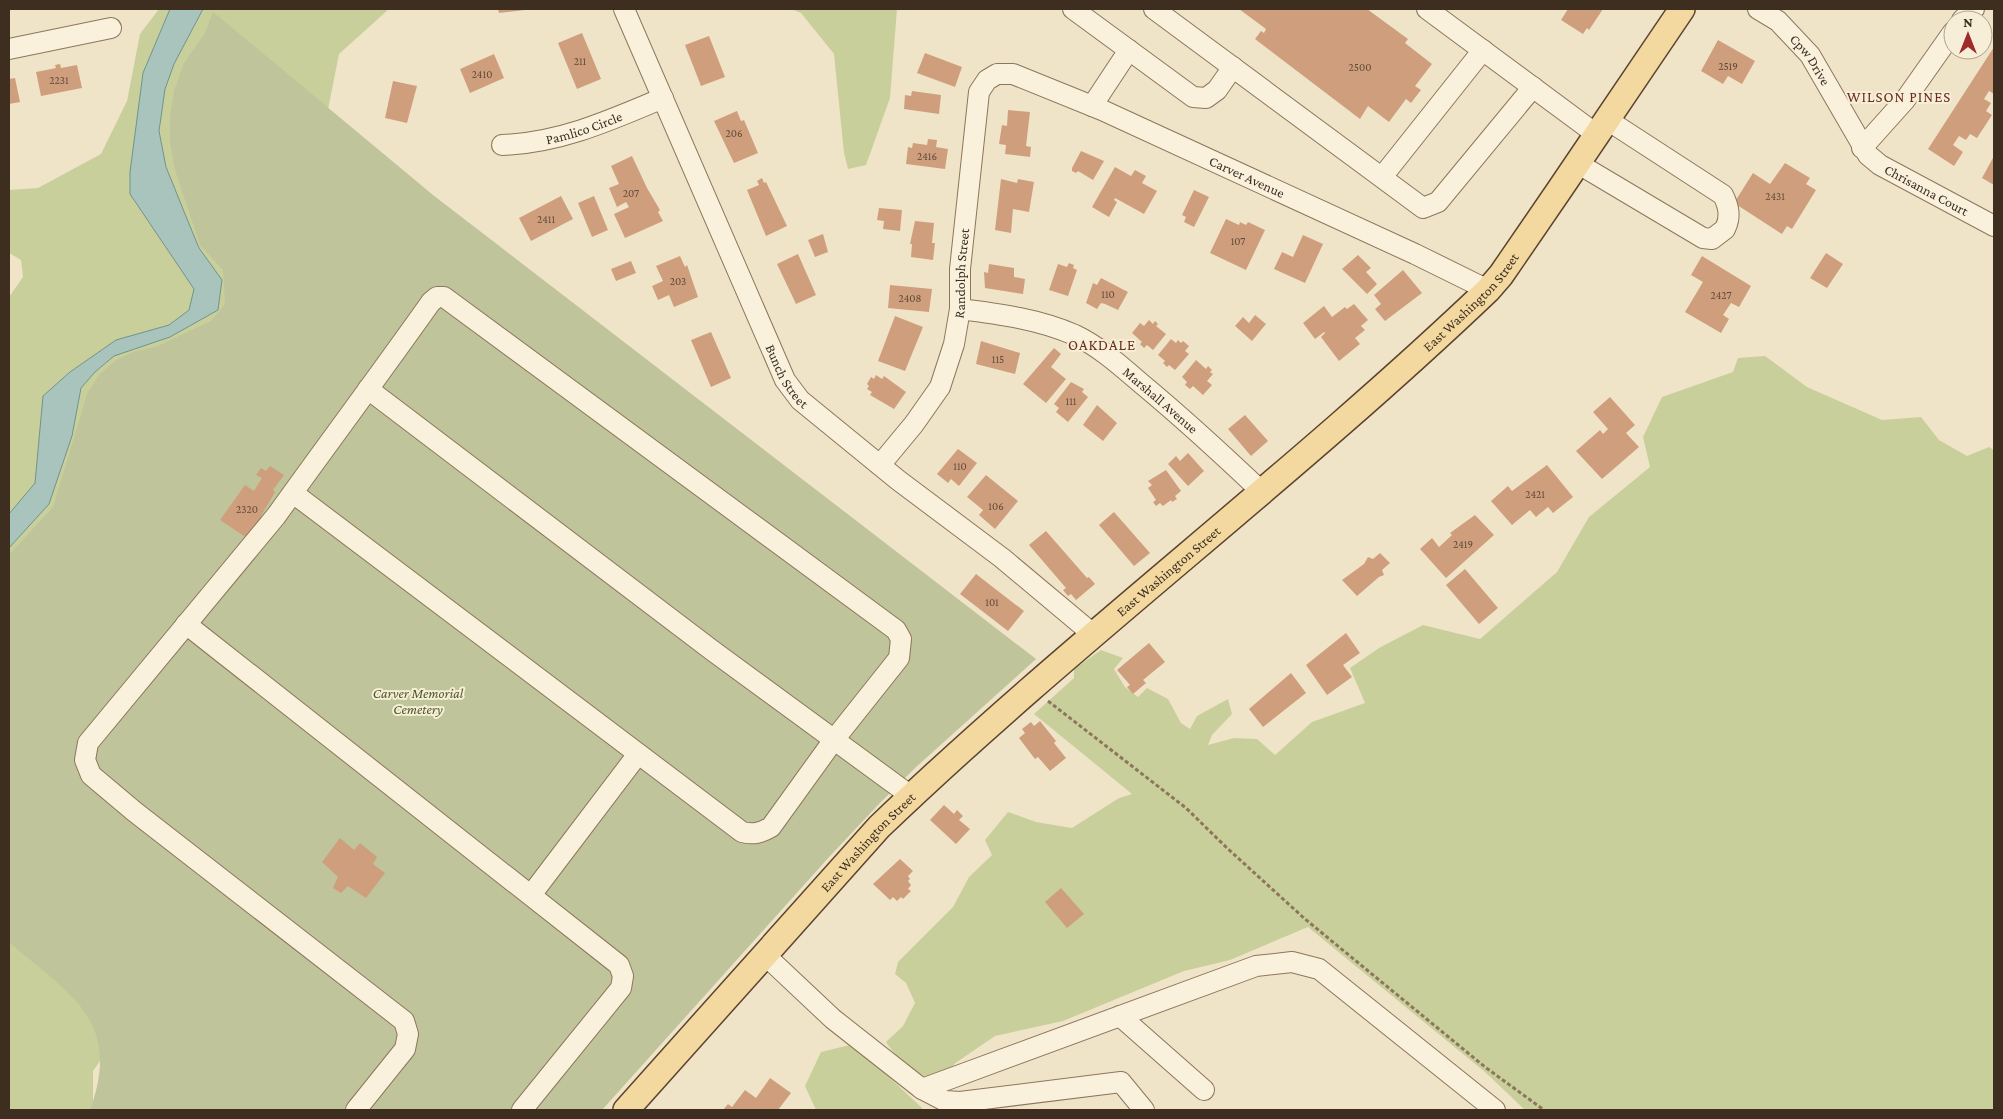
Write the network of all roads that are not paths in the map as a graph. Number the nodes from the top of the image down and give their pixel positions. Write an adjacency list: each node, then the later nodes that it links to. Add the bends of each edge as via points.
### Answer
1 (624, 9): 15 (street, Bunch Street)
2 (1073, 9): 10 (street)
3 (1154, 9): 12 (street)
4 (1427, 9): 11 (street)
5 (1682, 9): 17 (main road, East Washington Street)
6 (1758, 9): 19 (street, Cpw Drive, via 1784,27 1810,55)
7 (112, 28): 9 (street)
8 (1943, 46): 19 (street, via 1905,100)
9 (9, 49)
10 (1129, 50): 12 (street, via 1193,97 1206,98 1218,90); 16 (street)
11 (1483, 50): 14 (street); 21 (street)
12 (1233, 67): 21 (street)
13 (1002, 73): 16 (street, Carver Avenue, via 1013,74); 24 (street, Randolph Street, via 987,80 979,92 962,250)
14 (1533, 87): 17 (street); 21 (street, via 1438,202 1423,208)
15 (663, 98): 18 (street, Pamlico Circle, via 565,137 531,144); 26 (street, Bunch Street, via 785,380 800,400)
16 (1092, 106): 23 (street, Carver Avenue)
17 (1601, 126): 20 (main road, East Washington Street); 20 (street, via 1723,195 1729,213 1725,229 1712,239 1703,238)
18 (502, 145)
19 (1862, 148): 22 (street, Chrisanna Court, via 1880,165)
20 (1577, 163): 23 (main road, East Washington Street)
21 (1382, 178)
22 (1994, 226)
23 (1488, 290): 27 (main road, East Washington Street, via 1417,358)
24 (960, 309): 26 (street, Randolph Street, via 954,344 940,387); 27 (street, Marshall Avenue, via 1015,316 1077,336 1114,361 1182,418)
25 (368, 389): 28 (street); 31 (street); 31 (street, via 431,302 437,297 444,297 896,630 901,639 899,658)
26 (880, 465): 30 (street, Bunch Street, via 1002,558)
27 (1262, 492): 30 (main road, East Washington Street)
28 (292, 493): 29 (street); 32 (street)
29 (186, 624): 34 (street); 39 (street, via 88,743 85,760 91,775 135,812 404,1021 408,1034 405,1049)
30 (1094, 636): 33 (main road, East Washington Street)
31 (833, 740): 32 (street, via 770,827 750,834 742,832); 33 (street)
32 (638, 754): 34 (street)
33 (911, 796): 35 (main road, East Washington Street)
34 (531, 894): 40 (street, via 619,965 623,976 621,988)
35 (766, 956): 37 (street, via 833,1019); 41 (main road, East Washington Street)
36 (1120, 1016): 37 (street); 38 (street); 44 (street, via 1256,966 1292,962 1320,969)
37 (922, 1089): 42 (street); 43 (street, via 945,1101 960,1102 1120,1082)
38 (1204, 1090)
39 (356, 1110)
40 (522, 1110)
41 (626, 1110)
42 (935, 1110)
43 (1144, 1110)
44 (1495, 1110)

